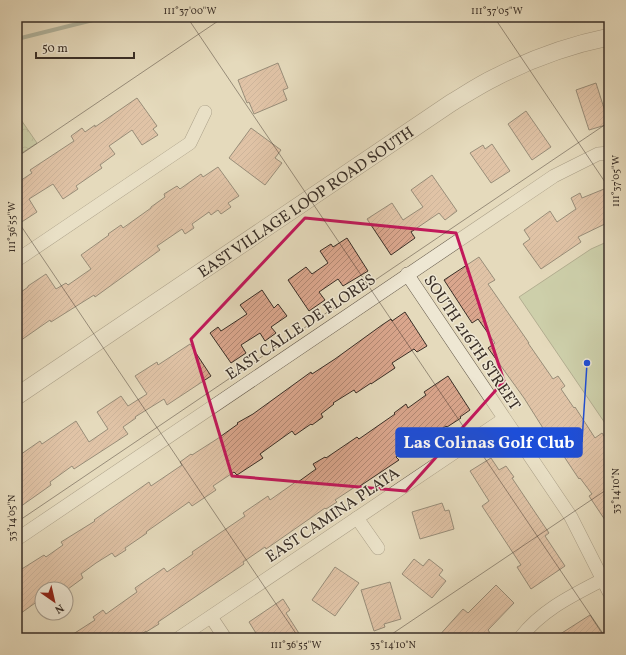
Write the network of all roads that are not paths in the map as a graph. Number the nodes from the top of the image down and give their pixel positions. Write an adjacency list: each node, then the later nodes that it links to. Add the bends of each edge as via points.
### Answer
1 (609, 37): 6 (street, EAST VILLAGE LOOP ROAD SOUTH, via 588,41 540,57 496,77 451,103)
2 (205, 112): 4 (street, via 190,143)
3 (609, 152): 5 (street, EAST CALLE DE FLORES, via 598,154 554,176)
4 (17, 260)
5 (407, 274): 7 (street, SOUTH 216TH STREET); 9 (street, EAST CALLE DE FLORES)
6 (17, 396)
7 (504, 419): 8 (street, EAST CAMINA PLATA); 11 (street, SOUTH 216TH STREET, via 572,517)
8 (357, 518): 10 (street); 13 (street, EAST CAMINA PLATA)
9 (17, 538)
10 (378, 548)
11 (602, 580): 12 (street, SOUTH 216TH STREET); 16 (street, via 564,599 545,612)
12 (609, 592)
13 (211, 617): 14 (street, EAST CAMINA PLATA); 15 (street)
14 (179, 638)
15 (225, 638)
16 (520, 638)

